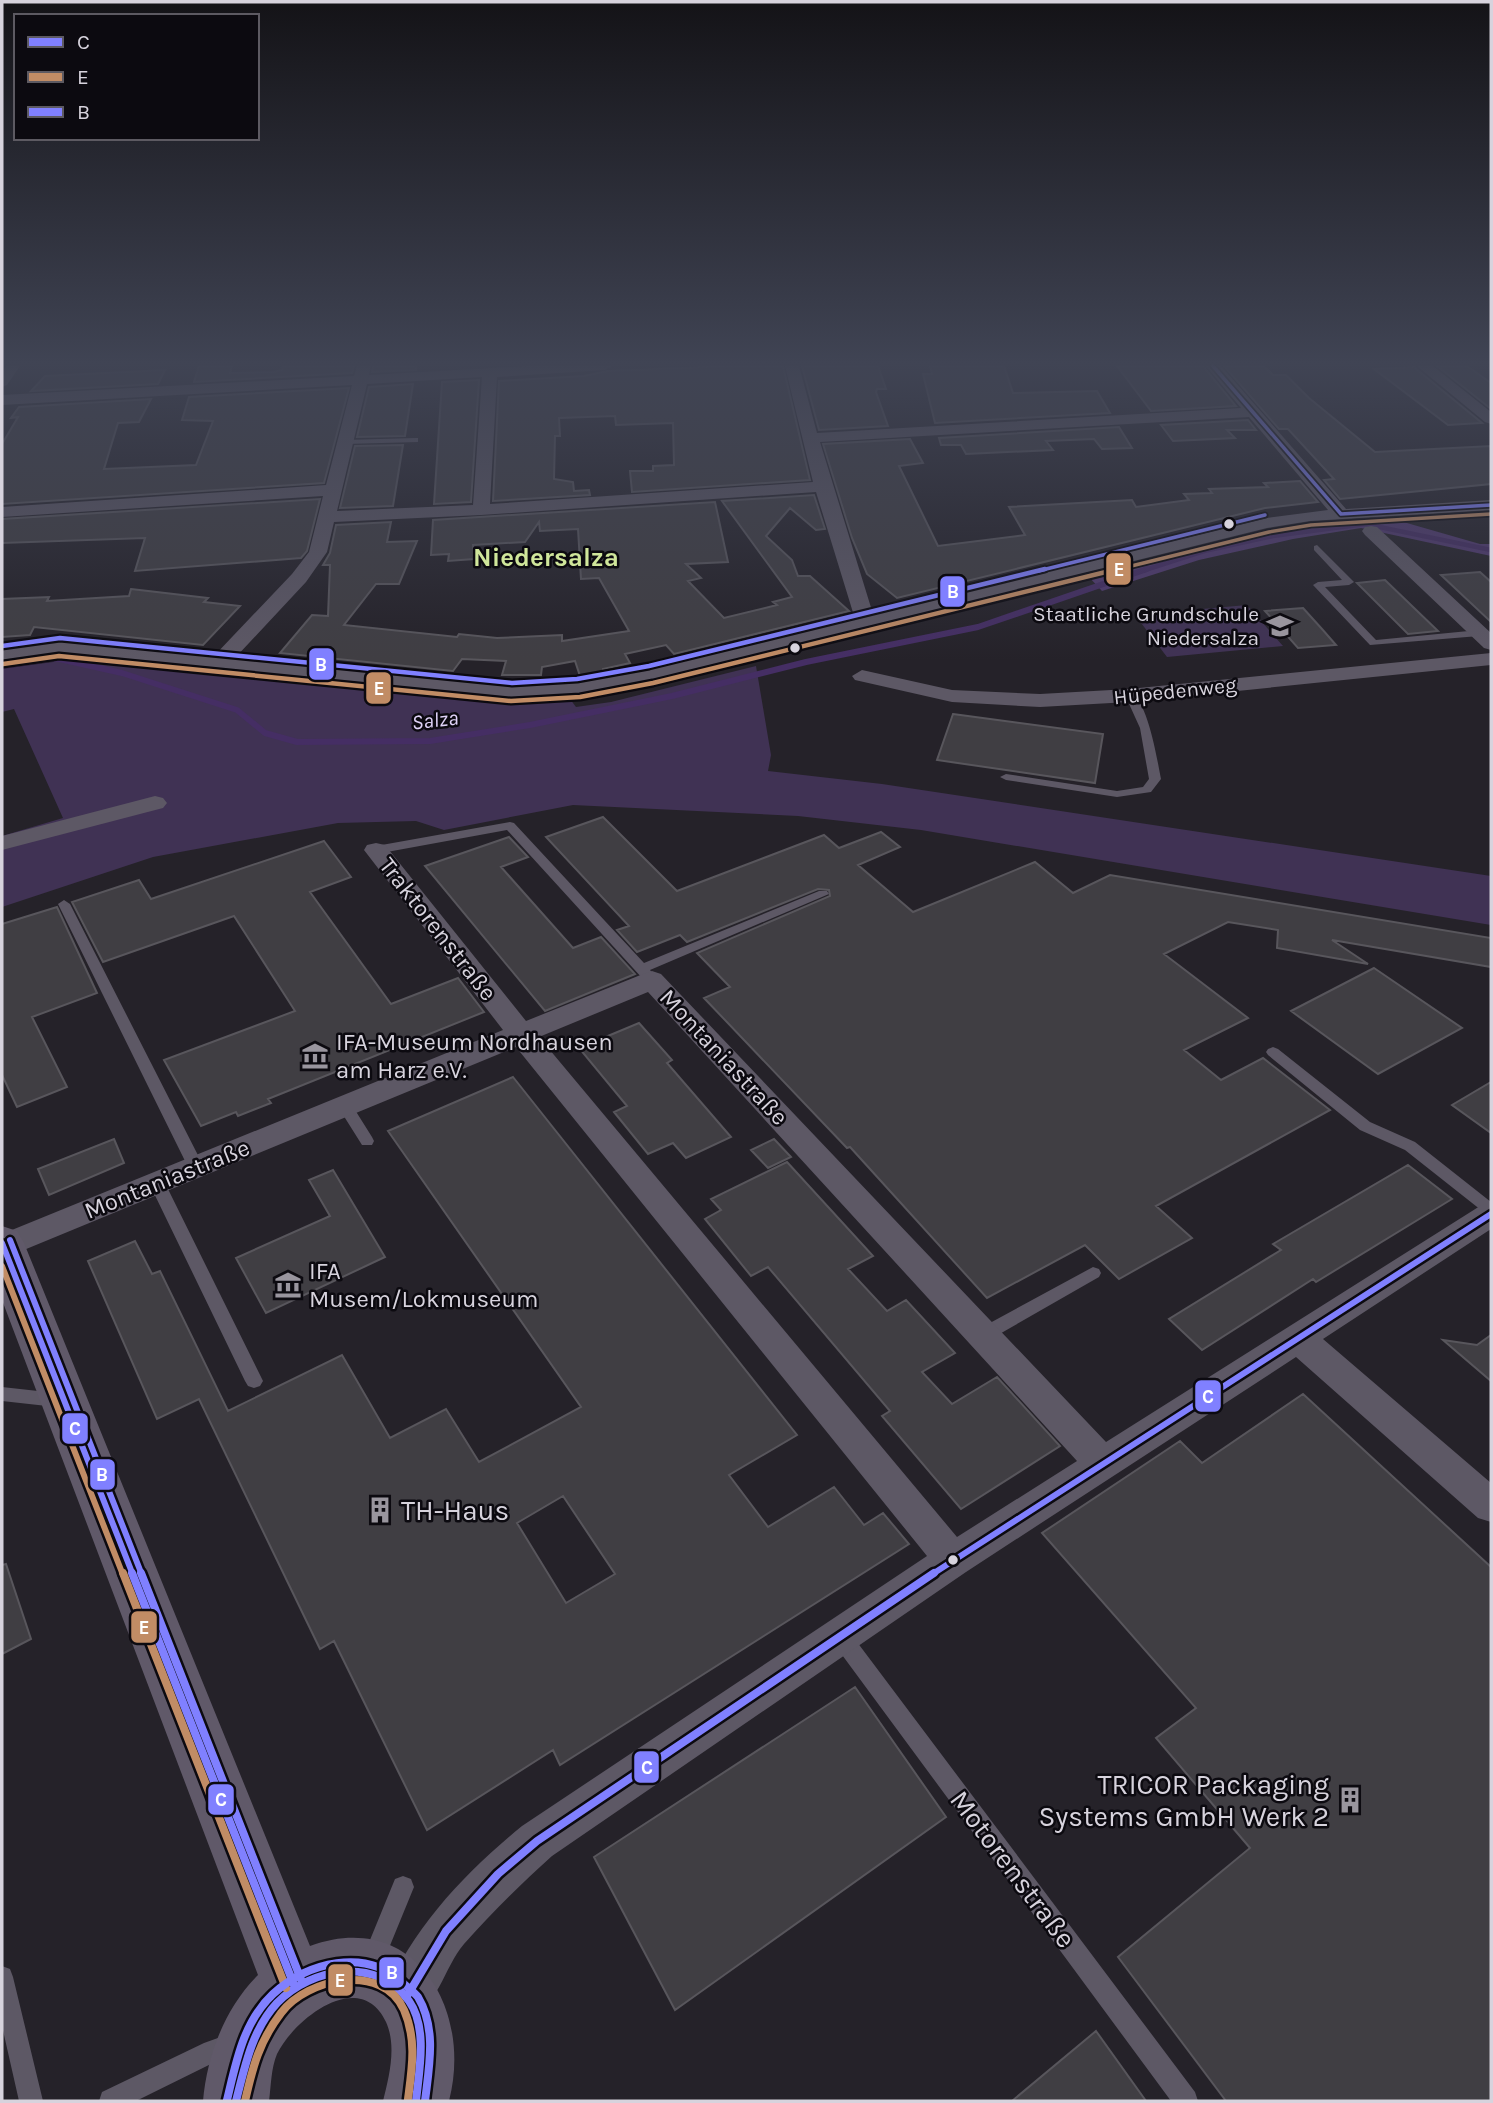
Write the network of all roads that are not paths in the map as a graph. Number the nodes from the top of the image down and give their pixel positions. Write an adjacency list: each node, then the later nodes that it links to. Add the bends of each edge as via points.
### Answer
1 (340, 464): 6 (street)
2 (484, 464): 8 (street)
3 (817, 464): 5 (street)
4 (1298, 464): 10 (street)
5 (823, 486): 8 (street); 14 (street)
6 (334, 490): 9 (street); 11 (street)
7 (1491, 505): 10 (street)
8 (481, 510): 11 (street)
9 (2, 512)
10 (1341, 514): 14 (street, via 1267,523)
11 (327, 517): 18 (street, via 318,552 299,578)
12 (1371, 531): 15 (street)
13 (1317, 548): 15 (lane, via 1349,582 1318,585 1374,643)
14 (866, 622): 18 (street, via 612,683 543,691 483,690)
15 (1485, 639)
16 (2, 655): 18 (street, via 59,647)
17 (1491, 659): 20 (street, Hüpedenweg)
18 (218, 664)
19 (862, 676): 20 (street, Hüpedenweg, via 902,689 979,701 1068,702)
20 (1130, 695): 21 (lane, via 1145,728 1155,779 1147,790 1117,794)
21 (1006, 777)
22 (155, 803): 23 (street)
23 (2, 843)
24 (376, 850): 27 (lane, via 510,826); 28 (street, Traktorenstraße)
25 (823, 894): 27 (lane)
26 (64, 904): 32 (lane)
27 (647, 974): 28 (street, Montaniastraße); 37 (street, Montaniastraße)
28 (521, 1034): 30 (street, Montaniastraße); 44 (street, Traktorenstraße)
29 (1273, 1052): 34 (lane, via 1365,1126 1410,1146)
30 (345, 1106): 31 (lane); 32 (street, Montaniastraße)
31 (367, 1141)
32 (196, 1167): 33 (street, Montaniastraße)
33 (157, 1183): 35 (street, Montaniastraße); 39 (lane)
34 (1491, 1212): 38 (street)
35 (3, 1245): 41 (main road)
36 (1093, 1273): 37 (lane)
37 (983, 1335): 42 (street, Montaniastraße)
38 (1297, 1337): 42 (street); 43 (street)
39 (254, 1381)
40 (2, 1394): 41 (lane)
41 (64, 1401): 49 (main road)
42 (1103, 1464): 44 (street)
43 (1491, 1506)
44 (953, 1560): 45 (street)
45 (841, 1636): 48 (street, via 537,1841); 54 (lane, Motorenstraße)
46 (403, 1887): 48 (lane)
47 (3, 1982): 51 (lane)
48 (388, 1984): 49 (main road, via 356,1968 325,1971); 53 (main road, via 420,2021 426,2052)
49 (294, 1985): 50 (main road, via 268,2009)
50 (242, 2071): 52 (lane, via 212,2051)
51 (31, 2101)
52 (111, 2101)
53 (416, 2101)
54 (1186, 2101)

